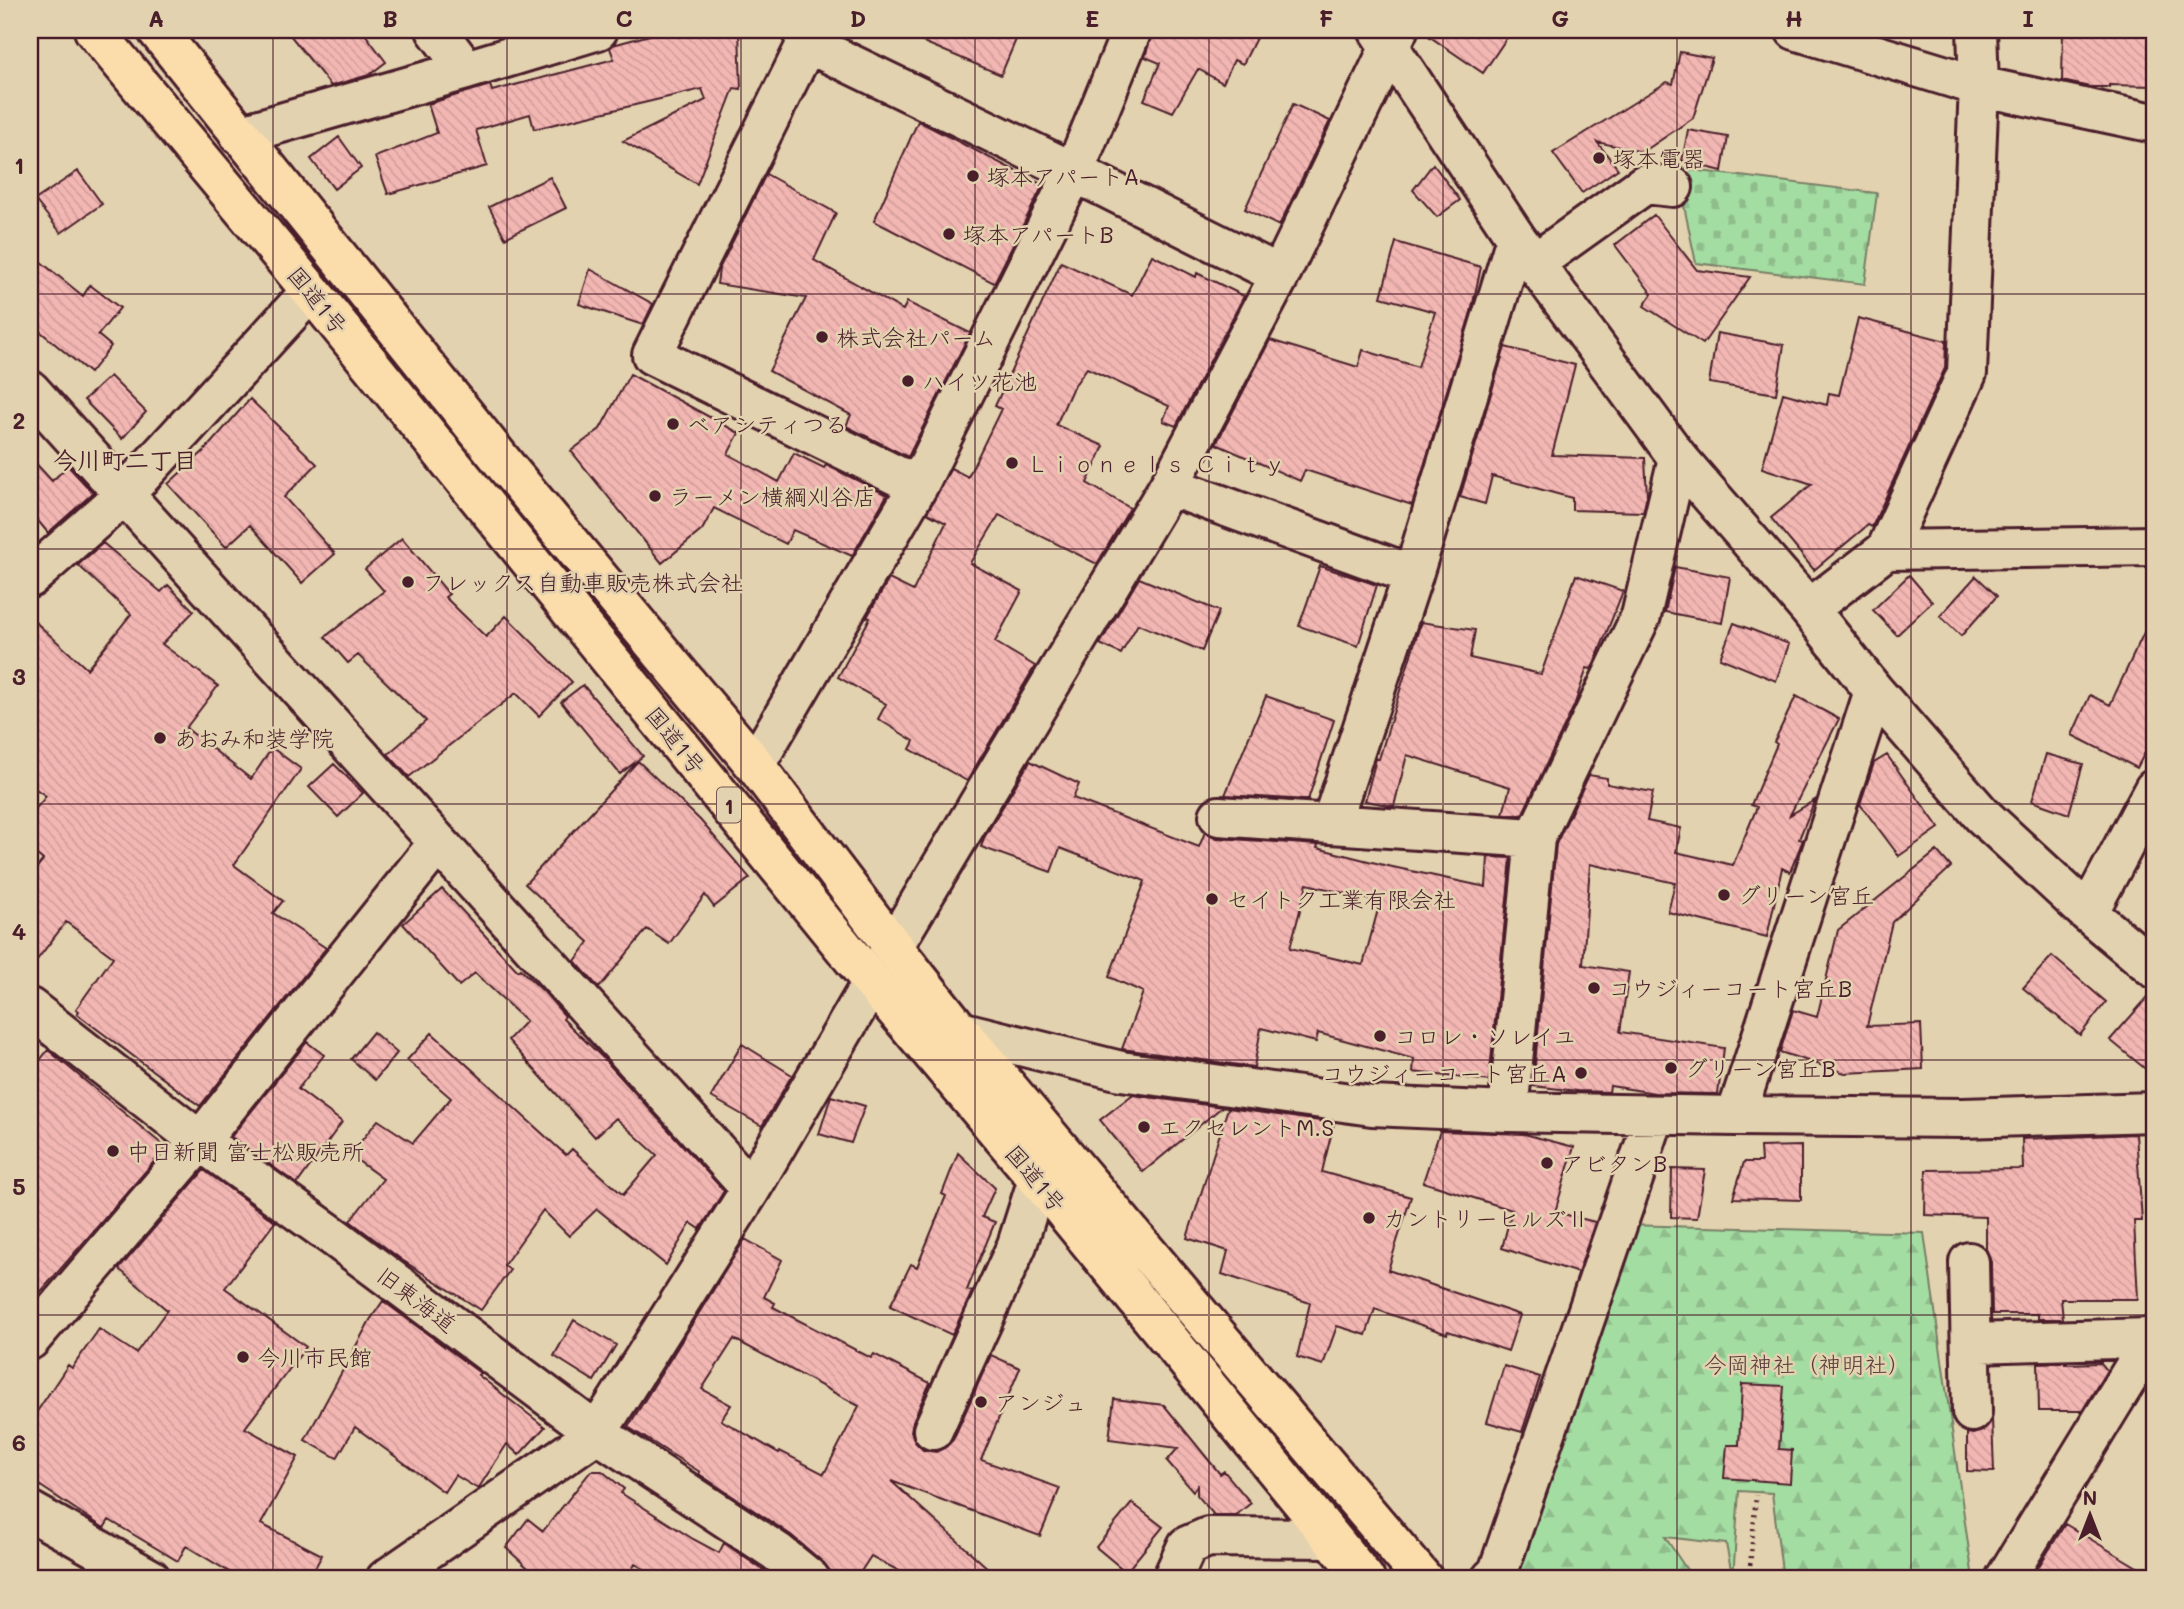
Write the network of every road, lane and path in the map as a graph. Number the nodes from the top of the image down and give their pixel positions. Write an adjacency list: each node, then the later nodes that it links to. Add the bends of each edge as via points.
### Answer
1 (94, 30): 19 (highway, 国道1号 / 1)
2 (157, 30): 14 (highway, 国道1号 / 1)
3 (436, 30): 11 (street)
4 (598, 30): 11 (street)
5 (1132, 30): 15 (street)
6 (1354, 30): 9 (street)
7 (1795, 30): 12 (street)
8 (1977, 30): 12 (street)
9 (1388, 35): 17 (street); 18 (street)
10 (804, 36): 15 (street); 22 (street, via 652,355)
11 (466, 70): 14 (street)
12 (1979, 86): 13 (street); 26 (street, via 1967,373)
13 (2154, 123)
14 (239, 135): 31 (highway, 国道1号 / 1)
15 (1073, 172): 18 (street); 22 (street)
16 (1673, 187): 17 (street, via 1645,184)
17 (1526, 250): 21 (street); 27 (street)
18 (1280, 275): 23 (street)
19 (311, 291): 24 (street); 40 (highway, 国道1号 / 1)
20 (30, 390): 24 (street)
21 (1678, 458): 29 (street); 35 (street, via 1641,616)
22 (918, 486): 31 (street)
23 (1169, 486): 27 (street); 38 (street)
24 (123, 496): 28 (street); 36 (street)
25 (2154, 546): 26 (street)
26 (1886, 550): 29 (street)
27 (1413, 575): 34 (street)
28 (30, 579)
29 (1809, 609): 30 (street)
30 (1874, 691): 37 (street, via 1982,815); 46 (street)
31 (755, 765): 38 (highway, 国道1号 / 1)
32 (2154, 789): 37 (street)
33 (1219, 816): 34 (street)
34 (1331, 824): 35 (street)
35 (1535, 838): 43 (street)
36 (438, 842): 47 (street); 49 (street)
37 (2088, 913): 39 (street)
38 (894, 948): 40 (street); 42 (highway, 国道1号 / 1)
39 (2154, 968)
40 (872, 982): 48 (highway, 国道1号 / 1); 49 (street)
41 (30, 1008): 47 (street, 旧東海道)
42 (960, 1031): 43 (street, via 1121,1071 1372,1106); 66 (highway, 国道1号 / 1)
43 (1508, 1112): 45 (street)
44 (2154, 1112): 46 (street, via 1963,1118)
45 (1656, 1115): 46 (street); 60 (street)
46 (1736, 1116)
47 (200, 1142): 52 (street); 56 (street, 旧東海道)
48 (1038, 1179): 55 (street, via 1017,1245); 59 (highway, 国道1号 / 1)
49 (751, 1189): 56 (street)
50 (1969, 1262): 53 (street)
51 (2153, 1337): 53 (street); 68 (street)
52 (30, 1340)
53 (1972, 1343): 54 (street)
54 (1972, 1412)
55 (933, 1430)
56 (597, 1433): 62 (street); 63 (street, 旧東海道, via 777,1552)
57 (1756, 1495): 67 (path)
58 (30, 1511): 61 (street)
59 (1331, 1538): 64 (street, via 1208,1536 1187,1546); 65 (highway, 国道1号 / 1)
60 (1499, 1577)
61 (151, 1579)
62 (386, 1579)
63 (810, 1579)
64 (1172, 1579)
65 (1365, 1579)
66 (1423, 1579)
67 (1749, 1579)
68 (2005, 1579)

